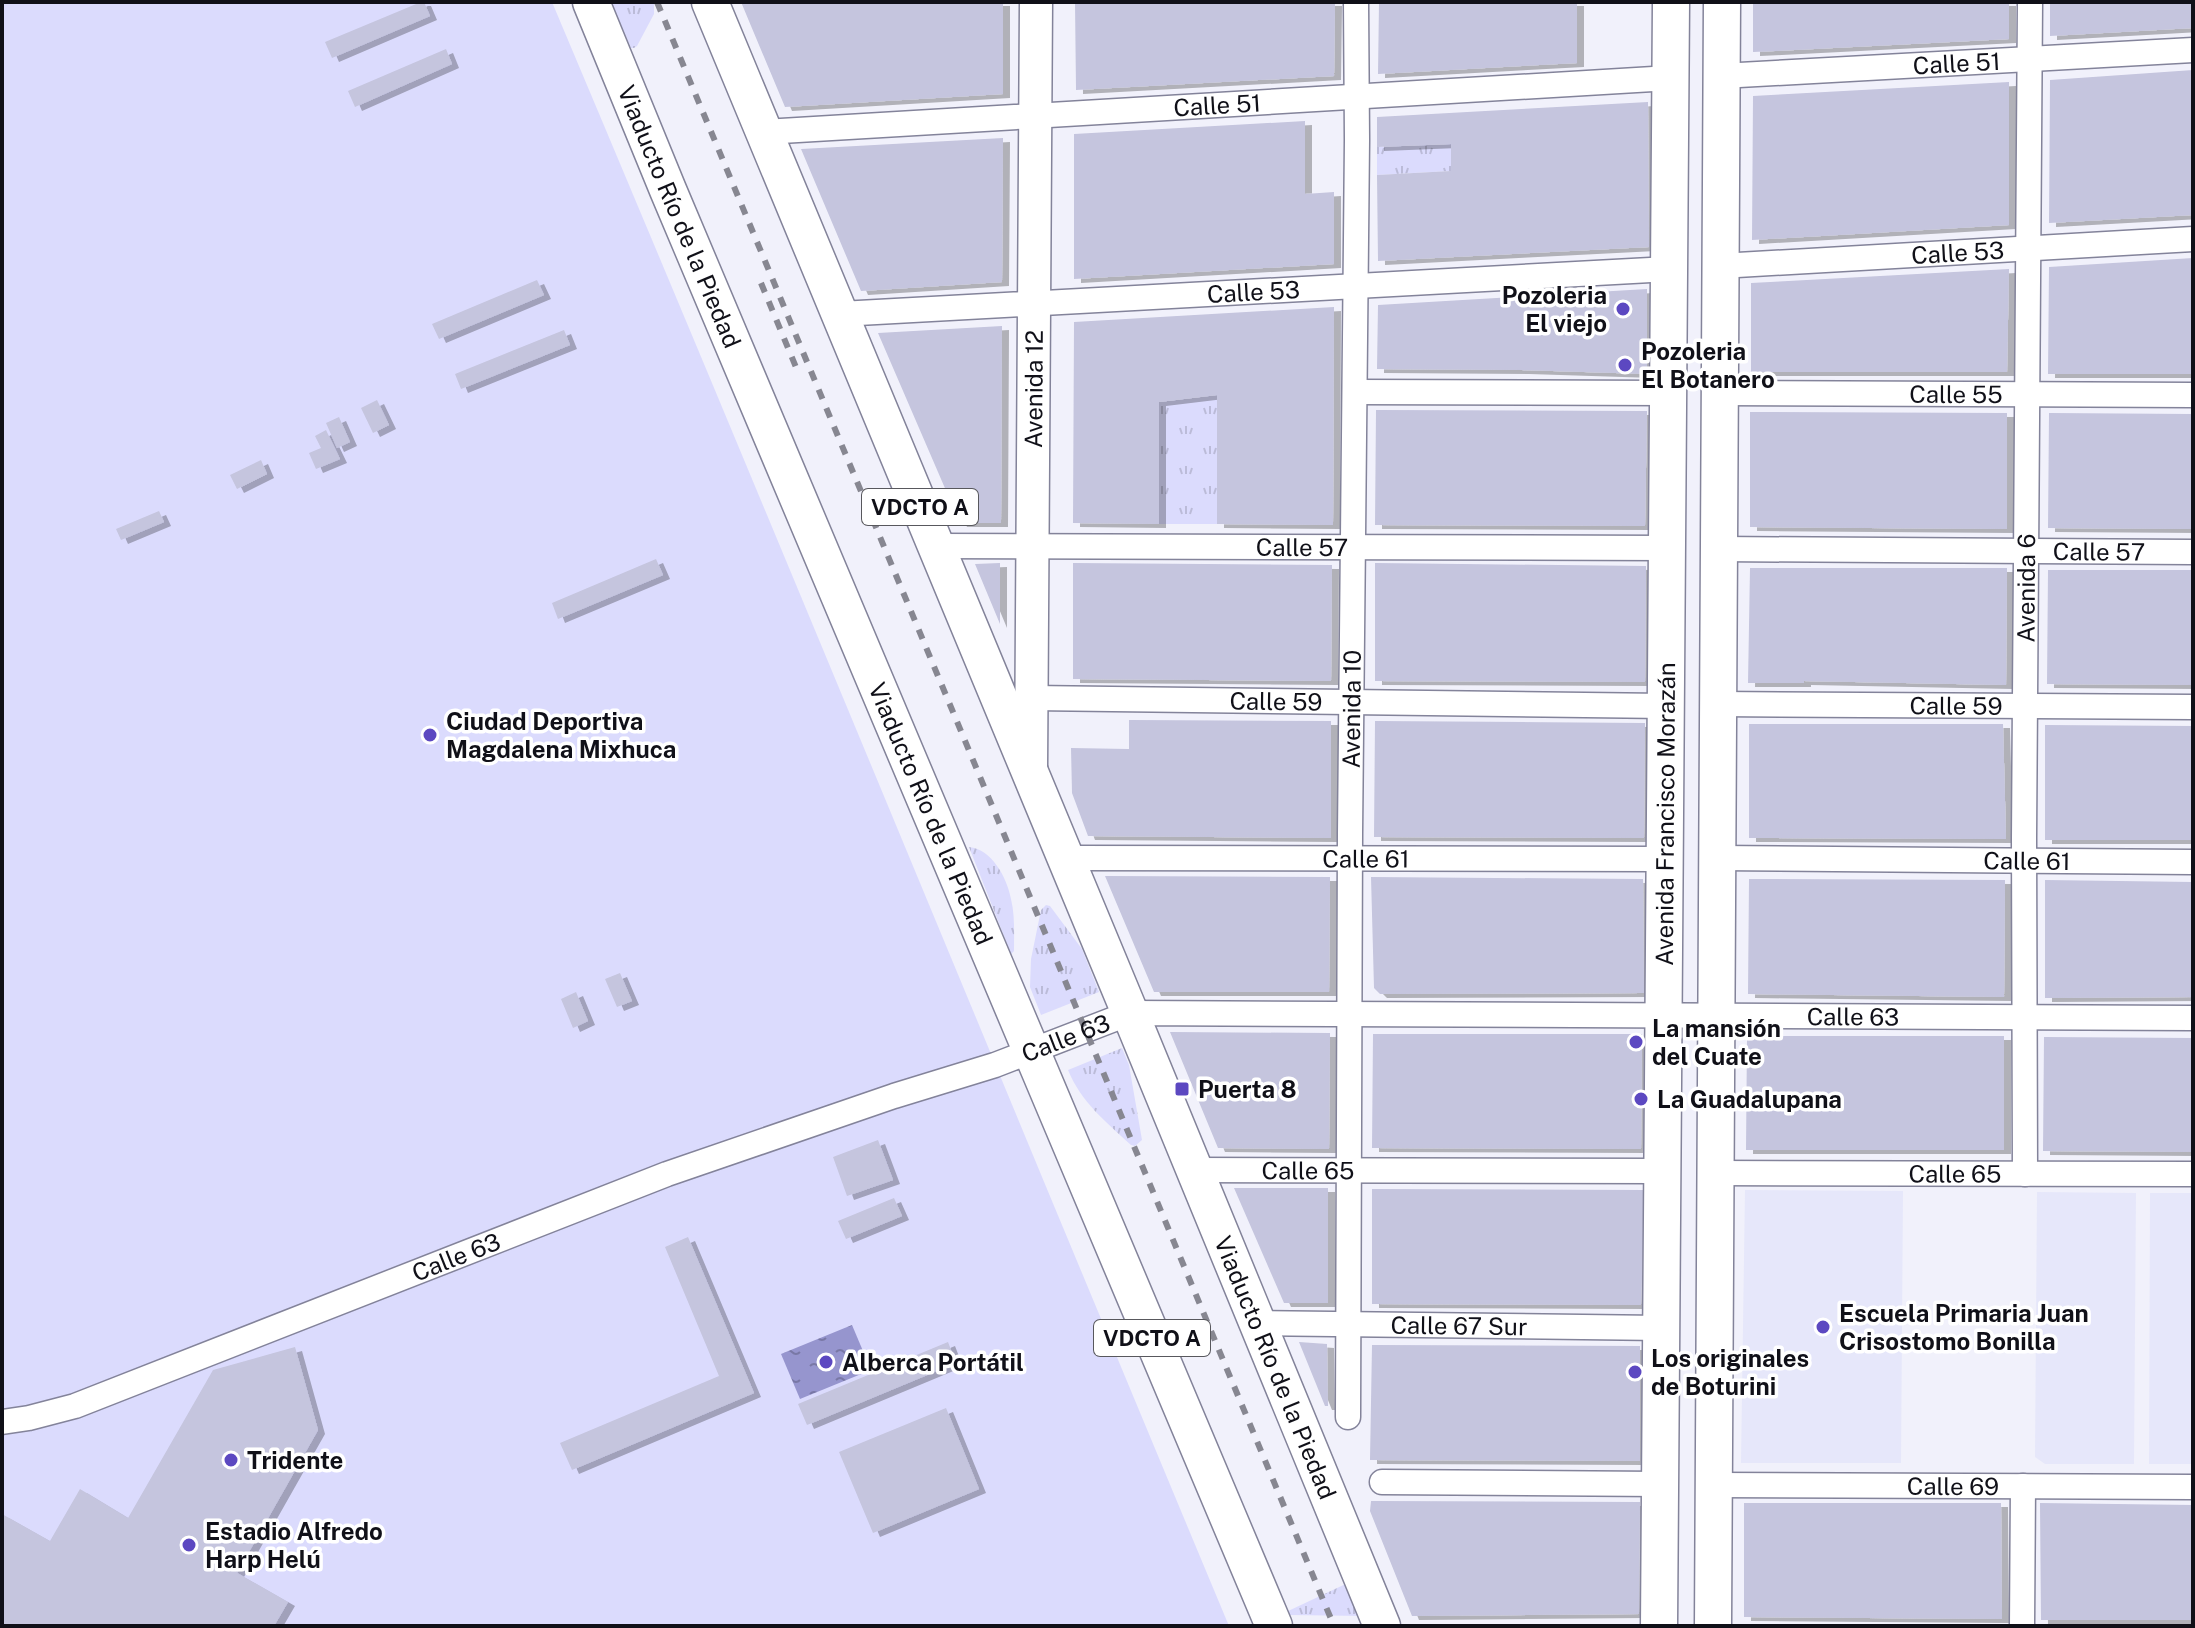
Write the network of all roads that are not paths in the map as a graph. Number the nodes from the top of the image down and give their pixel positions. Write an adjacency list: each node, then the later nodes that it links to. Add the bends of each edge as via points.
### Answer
1 (591, 2): 53 (main road, Viaducto Río de la Piedad / VDCTO A)
2 (710, 2): 14 (main road, Viaducto Río de la Piedad / VDCTO A)
3 (1036, 2): 13 (street, Avenida 12)
4 (1356, 2): 12 (street, Avenida 10)
5 (1671, 2): 11 (main road, Avenida Francisco Morazán)
6 (1722, 2): 10 (main road)
7 (2030, 2): 9 (street, Avenida 6)
8 (2193, 50): 9 (street, Calle 51)
9 (2029, 59): 10 (street, Calle 51); 16 (street, Avenida 6)
10 (1721, 76): 17 (main road)
11 (1670, 78): 12 (street, Calle 51); 18 (main road, Avenida Francisco Morazán)
12 (1356, 97): 13 (street, Calle 51); 19 (street, Avenida 10)
13 (1036, 117): 14 (street, Calle 51); 20 (street, Avenida 12)
14 (764, 132): 21 (main road, Viaducto Río de la Piedad / VDCTO A)
15 (2193, 239): 16 (street, Calle 53)
16 (2028, 249): 17 (street, Calle 53); 25 (street, Avenida 6)
17 (1720, 266): 24 (main road)
18 (1669, 269): 19 (street, Calle 53); 23 (main road, Avenida Francisco Morazán)
19 (1356, 286): 20 (street, Calle 53); 22 (street, Avenida 10)
20 (1034, 304): 21 (street, Calle 53); 28 (street, Avenida 12)
21 (840, 314): 27 (main road, Viaducto Río de la Piedad / VDCTO A)
22 (1355, 392): 23 (street); 29 (street, Avenida 10)
23 (1668, 393): 30 (main road, Avenida Francisco Morazán)
24 (1720, 393): 25 (street, Calle 55); 31 (main road)
25 (2027, 394): 26 (street, Calle 55); 32 (street, Avenida 6)
26 (2193, 395)
27 (936, 546): 28 (street, Calle 57); 40 (main road, Viaducto Río de la Piedad / VDCTO A)
28 (1033, 546): 29 (street, Calle 57); 34 (street, Avenida 12)
29 (1353, 547): 30 (street, Calle 57); 35 (street, Avenida 10)
30 (1667, 548): 37 (main road, Avenida Francisco Morazán)
31 (1719, 549): 32 (street, Calle 57); 36 (main road)
32 (2026, 551): 33 (street, Calle 57); 38 (street, Avenida 6)
33 (2193, 552)
34 (1032, 698): 35 (street, Calle 59); 40 (street, Avenida 12)
35 (1352, 702): 37 (street, Calle 59); 44 (street, Avenida 10)
36 (1718, 704): 38 (street, Calle 59); 43 (main road)
37 (1666, 706): 45 (main road, Avenida Francisco Morazán)
38 (2025, 706): 39 (street, Calle 59); 41 (street, Avenida 6)
39 (2193, 707)
40 (1031, 774): 42 (main road, Viaducto Río de la Piedad / VDCTO A)
41 (2031, 853): 43 (street, Calle 61, via 1986,860); 46 (street, Calle 61); 51 (street, Avenida 6, via 2025,896)
42 (1066, 858): 44 (street, Calle 61); 47 (main road, Viaducto Río de la Piedad / VDCTO A)
43 (1717, 858): 50 (main road)
44 (1350, 859): 45 (street, Calle 61); 48 (street, Avenida 10)
45 (1664, 859): 49 (main road, Avenida Francisco Morazán)
46 (2193, 862)
47 (1130, 1013): 48 (street, Calle 63); 53 (street, Calle 63); 54 (main road, Viaducto Río de la Piedad / VDCTO A)
48 (1350, 1014): 49 (street, Calle 63); 55 (street, Avenida 10)
49 (1663, 1015): 50 (street, Calle 63); 56 (main road, Avenida Francisco Morazán)
50 (1716, 1016): 51 (street, Calle 63); 57 (main road)
51 (2025, 1017): 52 (street, Calle 63); 58 (street, Avenida 6)
52 (2193, 1018)
53 (1031, 1051): 64 (street, Calle 63, via 693,1165 75,1406); 70 (main road, Viaducto Río de la Piedad / VDCTO A)
54 (1194, 1170): 55 (street, Calle 65); 60 (main road, Viaducto Río de la Piedad / VDCTO A)
55 (1349, 1170): 56 (street, Calle 65); 61 (street, Avenida 10)
56 (1662, 1171): 62 (main road, Avenida Francisco Morazán)
57 (1715, 1173): 58 (street, Calle 65); 67 (main road)
58 (2025, 1174): 59 (street, Calle 65)
59 (2193, 1174)
60 (1257, 1323): 61 (street, Calle 67 Sur); 71 (main road, Viaducto Río de la Piedad / VDCTO A)
61 (1349, 1324): 62 (street, Calle 67 Sur); 63 (street, Avenida 10)
62 (1661, 1328): 66 (main road, Avenida Francisco Morazán)
63 (1348, 1417)
64 (2, 1422)
65 (1382, 1482): 66 (street)
66 (1660, 1484): 72 (main road, Avenida Francisco Morazán)
67 (1713, 1485): 68 (street, Calle 69); 73 (main road)
68 (2023, 1486): 69 (street, Calle 69); 74 (street)
69 (2193, 1487)
70 (1274, 1626)
71 (1382, 1626)
72 (1659, 1626)
73 (1713, 1626)
74 (2022, 1626)

